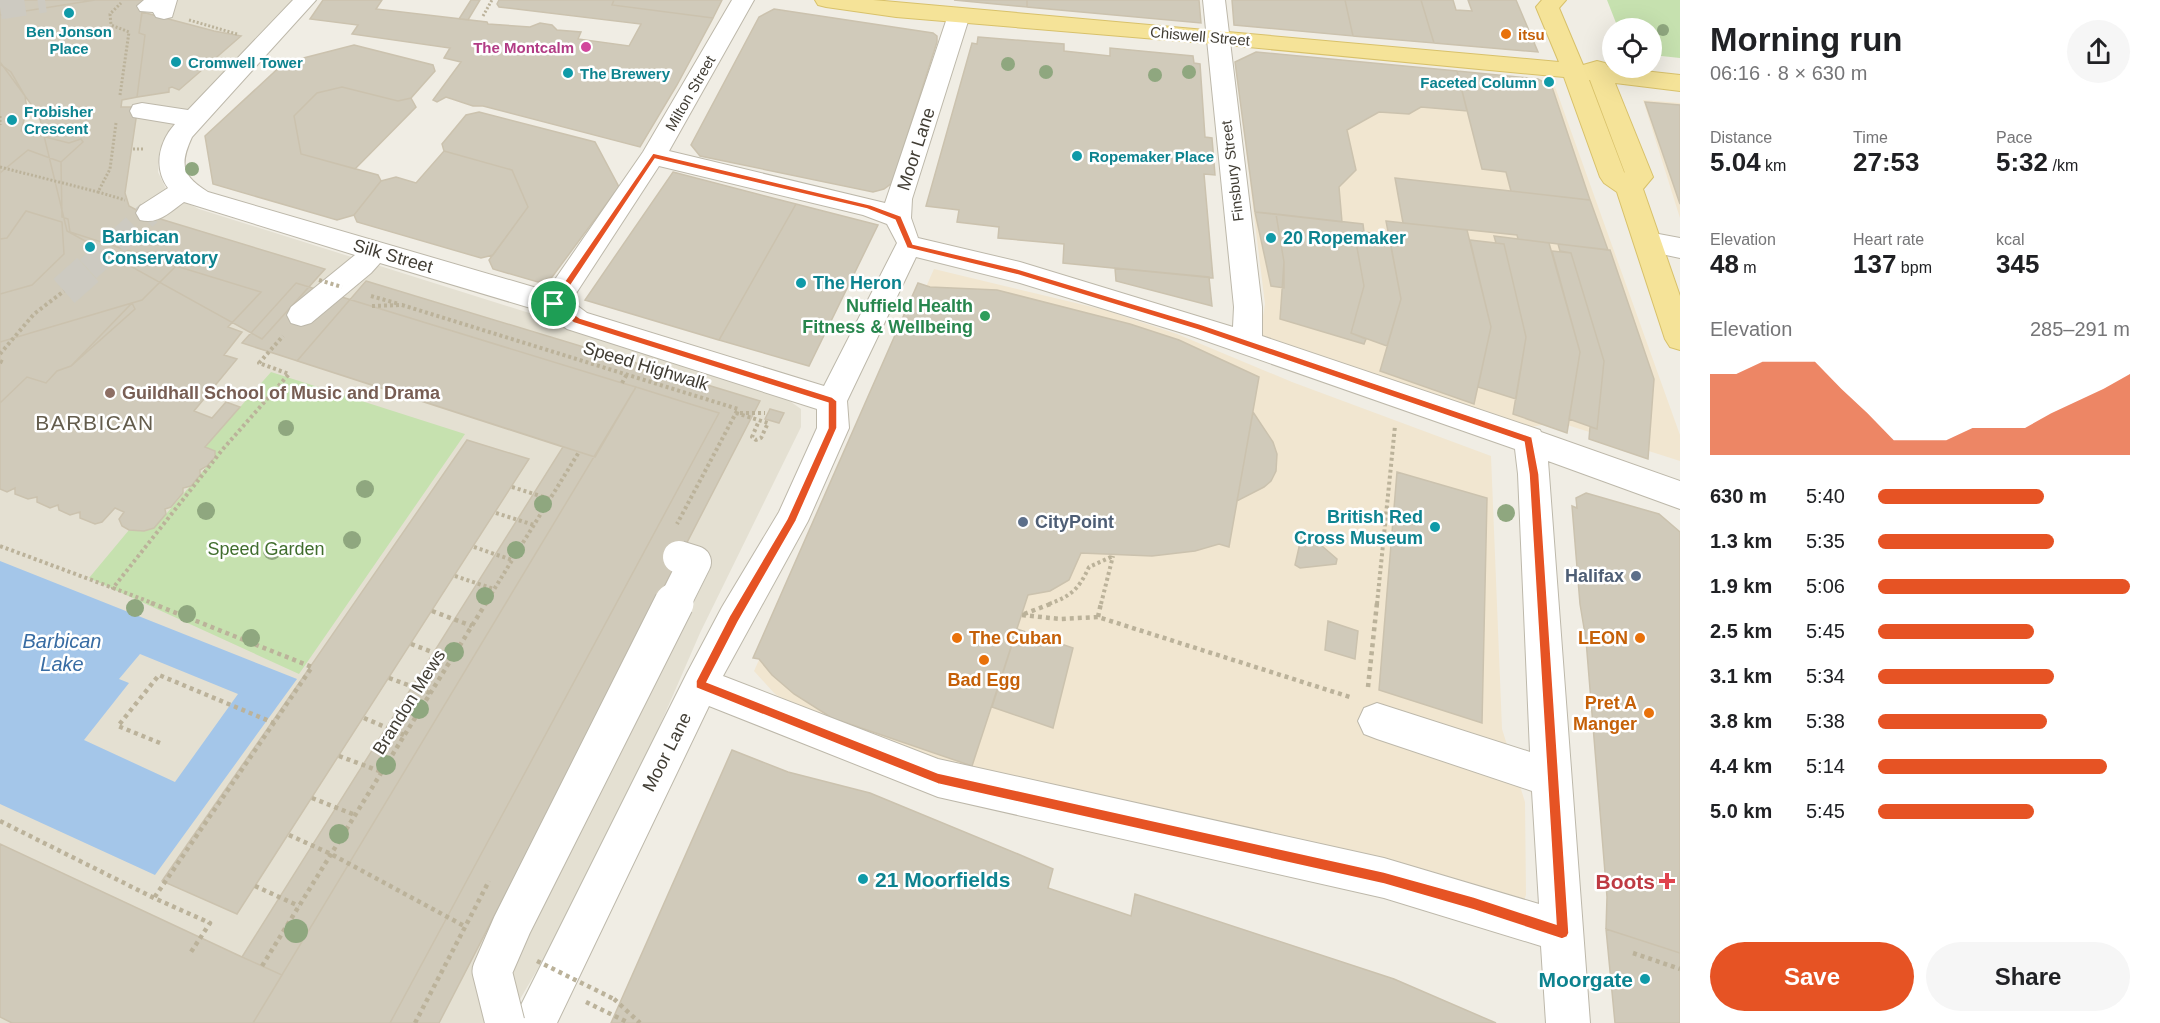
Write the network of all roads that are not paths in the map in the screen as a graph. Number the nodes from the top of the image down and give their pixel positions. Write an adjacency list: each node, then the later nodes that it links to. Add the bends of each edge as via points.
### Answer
1 (305, 0): 13 (street)
2 (743, 0): 14 (street, Milton Street)
3 (826, 0): 6 (main road, Chiswell Street)
4 (1214, 0): 8 (street, Finsbury Street)
5 (1555, 0): 9 (main road, via 1547,7); 10 (main road, via 1570,10)
6 (896, 5): 7 (main road, Chiswell Street)
7 (959, 15): 8 (main road, Chiswell Street); 18 (street, Moor Lane, via 899,199)
8 (1216, 37): 9 (main road, Chiswell Street); 25 (street, Finsbury Street, via 1248,307)
9 (1574, 71): 10 (main road, Chiswell Street); 15 (main road, via 1613,177)
10 (1599, 74): 11 (main road, Chiswell Street); 15 (main road, via 1640,177)
11 (1680, 83)
12 (142, 111): 13 (street)
13 (194, 119): 16 (street, via 181,133 170,167)
14 (653, 156): 18 (street, via 869,207); 22 (street, Milton Street)
15 (1629, 187): 19 (main road)
16 (183, 190): 17 (street); 21 (street, Silk Street, via 199,199)
17 (149, 213)
18 (904, 232): 25 (street, via 1018,272); 26 (street, Moor Lane, via 900,261)
19 (1648, 242): 20 (street); 24 (main road)
20 (1680, 248)
21 (374, 251): 22 (street, Silk Street); 23 (street)
22 (554, 304): 26 (street, Silk Street, via 577,321)
23 (301, 315)
24 (1680, 339)
25 (1246, 342): 27 (street)
26 (832, 401): 30 (street, Moor Lane, via 833,428 791,521)
27 (1542, 444): 28 (street); 32 (street, via 1534,474)
28 (1680, 495)
29 (679, 557): 34 (street, bridge, via 695,562 492,971)
30 (700, 685): 33 (street, via 938,778 1384,878); 35 (street, Moor Lane)
31 (1366, 703): 32 (street)
32 (1552, 778): 33 (street)
33 (1562, 933): 36 (street)
34 (505, 1023)
35 (534, 1023)
36 (1568, 1023)

